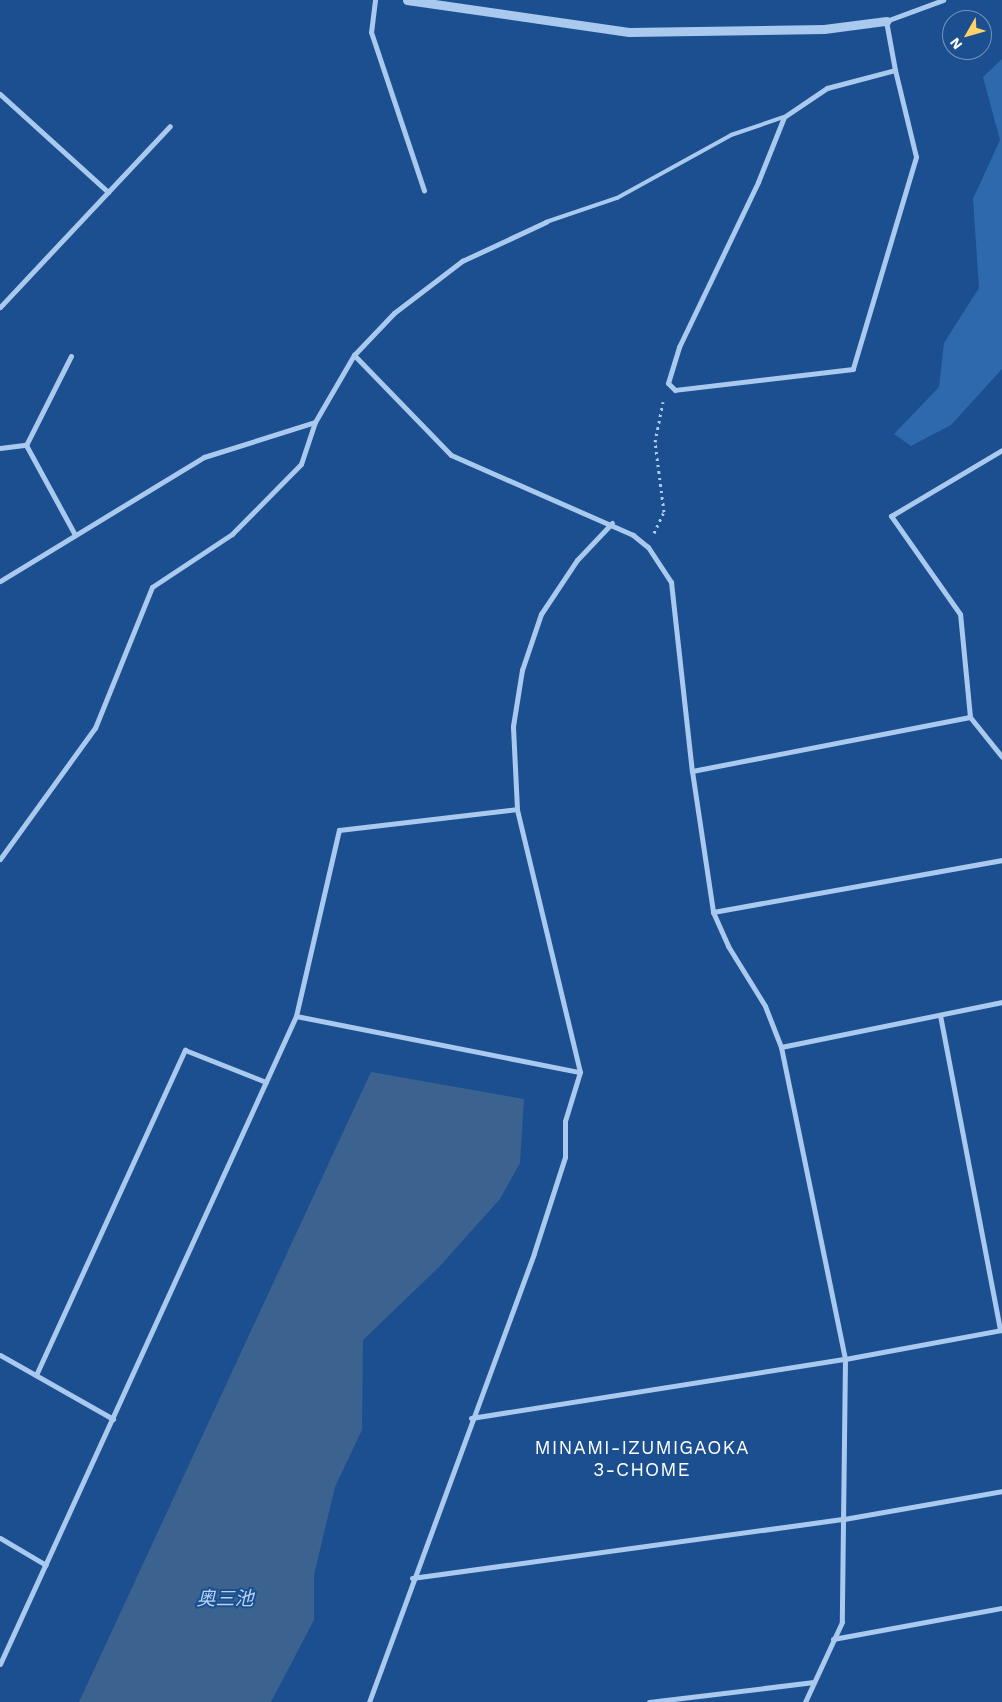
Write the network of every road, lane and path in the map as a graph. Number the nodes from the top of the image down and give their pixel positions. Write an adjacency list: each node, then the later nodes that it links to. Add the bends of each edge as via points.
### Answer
1 (375, 0): 9 (street, via 371,32)
2 (407, 0): 4 (street, via 629,32 824,29)
3 (944, 0): 4 (street)
4 (886, 21): 5 (street)
5 (895, 70): 7 (street, via 827,88); 15 (street, via 916,157 853,369 675,390)
6 (0, 94): 10 (street)
7 (784, 117): 11 (lane, via 730,134 617,198); 15 (street, via 758,182 679,348)
8 (170, 126): 10 (street)
9 (424, 190)
10 (108, 192): 12 (street)
11 (546, 222): 13 (street, via 462,261 394,313)
12 (0, 307)
13 (354, 355): 16 (street); 20 (street, via 451,455)
14 (71, 356): 17 (street)
15 (668, 383): 22 (path, via 654,442 664,512)
16 (315, 422): 21 (street, via 204,457); 28 (street, via 301,464 232,534 152,587 95,728)
17 (26, 445): 18 (street); 21 (street)
18 (0, 448)
19 (1002, 450): 24 (street, via 891,516 960,614)
20 (612, 523): 22 (street); 27 (street, via 577,560 541,614 522,670 513,726)
21 (75, 534): 23 (street)
22 (648, 547): 26 (street, via 671,582)
23 (0, 581)
24 (970, 717): 25 (street); 26 (street)
25 (1002, 758)
26 (692, 771): 30 (street)
27 (517, 809): 33 (street, via 339,830); 35 (street)
28 (0, 859)
29 (1002, 860): 30 (street)
30 (713, 912): 34 (street, via 728,946 765,1006)
31 (1002, 1002): 32 (street)
32 (940, 1015): 34 (street); 37 (street)
33 (296, 1016): 35 (street); 36 (street)
34 (781, 1047): 39 (street)
35 (580, 1072): 41 (street, via 565,1121 565,1157 534,1253)
36 (266, 1082): 40 (street, via 185,1050); 42 (street)
37 (1001, 1330): 39 (street)
38 (0, 1355): 40 (street)
39 (845, 1359): 41 (street); 44 (street)
40 (36, 1376): 42 (street)
41 (471, 1418): 47 (street)
42 (113, 1419): 46 (street)
43 (1002, 1491): 44 (street)
44 (844, 1519): 47 (street); 49 (street, via 842,1622)
45 (0, 1538): 46 (street)
46 (46, 1565): 50 (street)
47 (412, 1578): 52 (street)
48 (1002, 1608): 49 (street)
49 (833, 1639): 51 (street)
50 (0, 1664)
51 (814, 1682): 53 (street); 54 (street)
52 (369, 1702)
53 (649, 1702)
54 (805, 1702)

